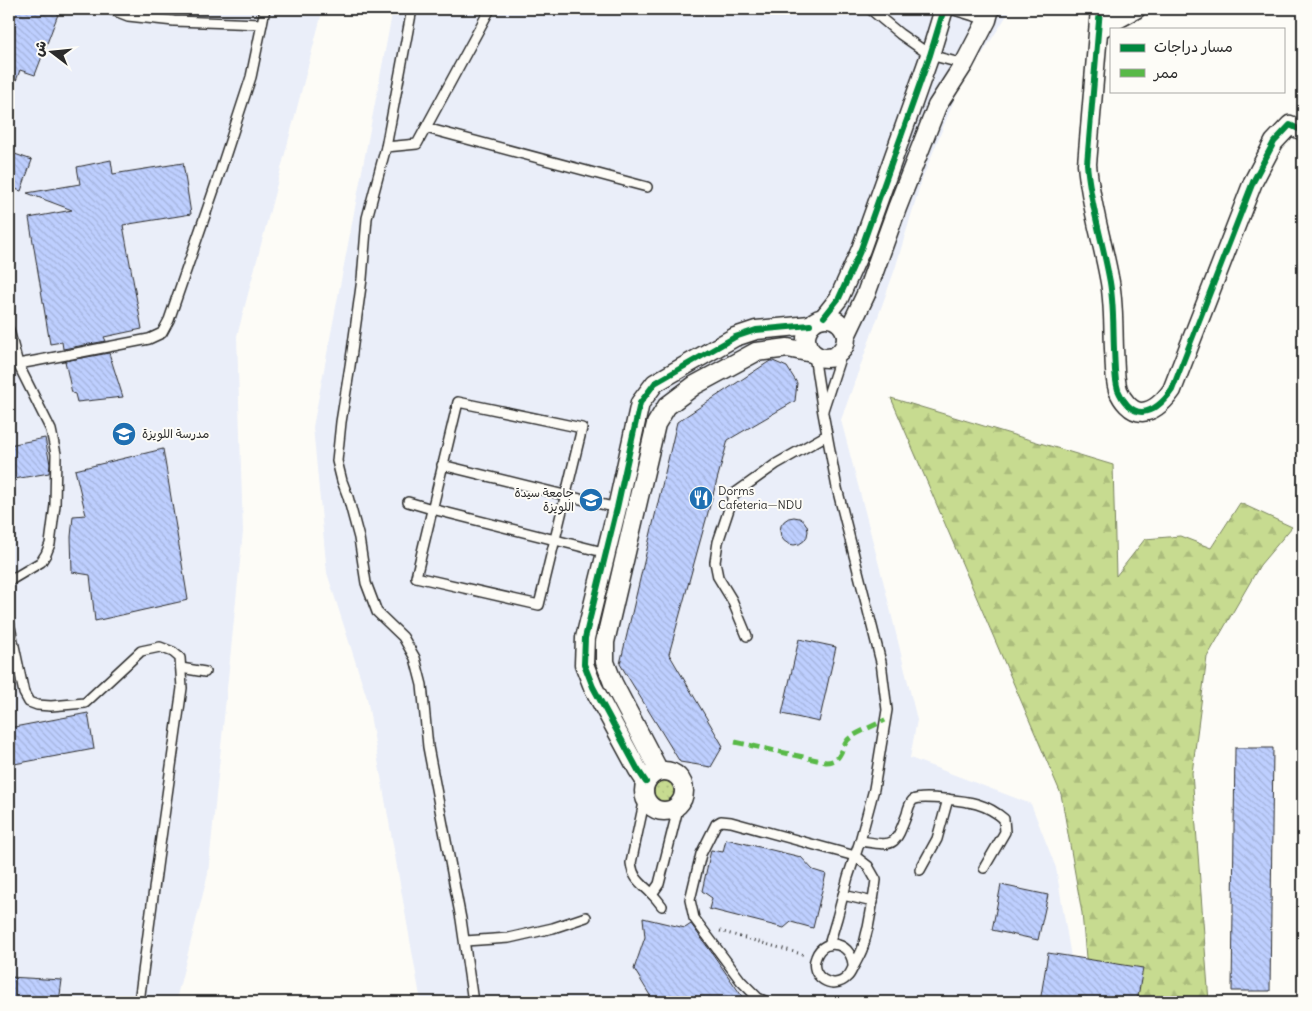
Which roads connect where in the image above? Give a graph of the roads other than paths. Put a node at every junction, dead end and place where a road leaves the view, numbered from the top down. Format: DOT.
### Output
graph roads {
  1 [pos="110,9"];
  2 [pos="265,9"];
  3 [pos="412,9"];
  4 [pos="490,9"];
  5 [pos="870,9"];
  6 [pos="944,9"];
  7 [pos="951,9"];
  8 [pos="1100,9"];
  9 [pos="1136,9"];
  10 [pos="988,14"];
  11 [pos="262,24"];
  12 [pos="1100,29"];
  13 [pos="930,54"];
  14 [pos="964,64"];
  15 [pos="426,128"];
  16 [pos="1303,131"];
  17 [pos="386,147"];
  18 [pos="647,188"];
  19 [pos="817,321"];
  20 [pos="9,330"];
  21 [pos="844,342"];
  22 [pos="813,354"];
  23 [pos="18,364"];
  24 [pos="823,413"];
  25 [pos="827,435"];
  26 [pos="442,465"];
  27 [pos="565,495"];
  28 [pos="408,502"];
  29 [pos="618,508"];
  30 [pos="432,509"];
  31 [pos="555,540"];
  32 [pos="607,553"];
  33 [pos="9,581"];
  34 [pos="9,622"];
  35 [pos="747,636"];
  36 [pos="181,668"];
  37 [pos="205,672"];
  38 [pos="650,784"];
  39 [pos="948,799"];
  40 [pos="680,805"];
  41 [pos="860,841"];
  42 [pos="855,856"];
  43 [pos="984,868"];
  44 [pos="920,870"];
  45 [pos="652,894"];
  46 [pos="844,895"];
  47 [pos="873,902"];
  48 [pos="662,906"];
  49 [pos="586,917"];
  50 [pos="465,942"];
  51 [pos="829,945"];
  52 [pos="853,968"];
  53 [pos="140,1002"];
  54 [pos="473,1002"];
  55 [pos="767,1002"];
  1 -- 11 [label="lane"];
  2 -- 11 [label="lane"];
  3 -- 17 [label="lane"];
  4 -- 15 [label="lane"];
  5 -- 13 [label="lane"];
  6 -- 13 [label="street"];
  7 -- 10 [label="lane"];
  8 -- 12 [label="street"];
  9 -- 12 [label="street"];
  10 -- 14 [label="street"];
  11 -- 23 [label="lane"];
  12 -- 16 [label="street"];
  13 -- 14 [label="lane"];
  13 -- 19 [label="street"];
  14 -- 21 [label="street"];
  15 -- 17 [label="lane"];
  15 -- 18 [label="lane"];
  17 -- 50 [label="lane"];
  19 -- 21 [label="street"];
  19 -- 22 [label="street"];
  19 -- 29 [label="street"];
  20 -- 23 [label="lane"];
  21 -- 22 [label="street"];
  21 -- 24 [label="lane"];
  22 -- 24 [label="lane"];
  22 -- 38 [label="street"];
  23 -- 33 [label="lane"];
  24 -- 25 [label="lane"];
  25 -- 35 [label="lane"];
  25 -- 41 [label="lane"];
  26 -- 27 [label="lane"];
  26 -- 27 [label="lane"];
  26 -- 30 [label="lane"];
  27 -- 29 [label="lane"];
  27 -- 31 [label="lane"];
  28 -- 30 [label="lane"];
  29 -- 32 [label="street"];
  30 -- 31 [label="lane"];
  30 -- 31 [label="lane"];
  31 -- 32 [label="lane"];
  32 -- 38 [label="street"];
  34 -- 36 [label="lane"];
  36 -- 37 [label="lane"];
  36 -- 53 [label="lane"];
  38 -- 40 [label="street"];
  38 -- 40 [label="street"];
  38 -- 45 [label="lane"];
  39 -- 41 [label="lane"];
  39 -- 43 [label="lane"];
  39 -- 44 [label="lane"];
  40 -- 45 [label="lane"];
  41 -- 42 [label="lane"];
  42 -- 46 [label="lane"];
  42 -- 47 [label="lane"];
  42 -- 55 [label="lane"];
  45 -- 48 [label="lane"];
  46 -- 47 [label="lane"];
  46 -- 51 [label="lane"];
  47 -- 52 [label="lane"];
  49 -- 50 [label="lane"];
  50 -- 54 [label="lane"];
  51 -- 52 [label="lane"];
  51 -- 52 [label="lane"];
}
